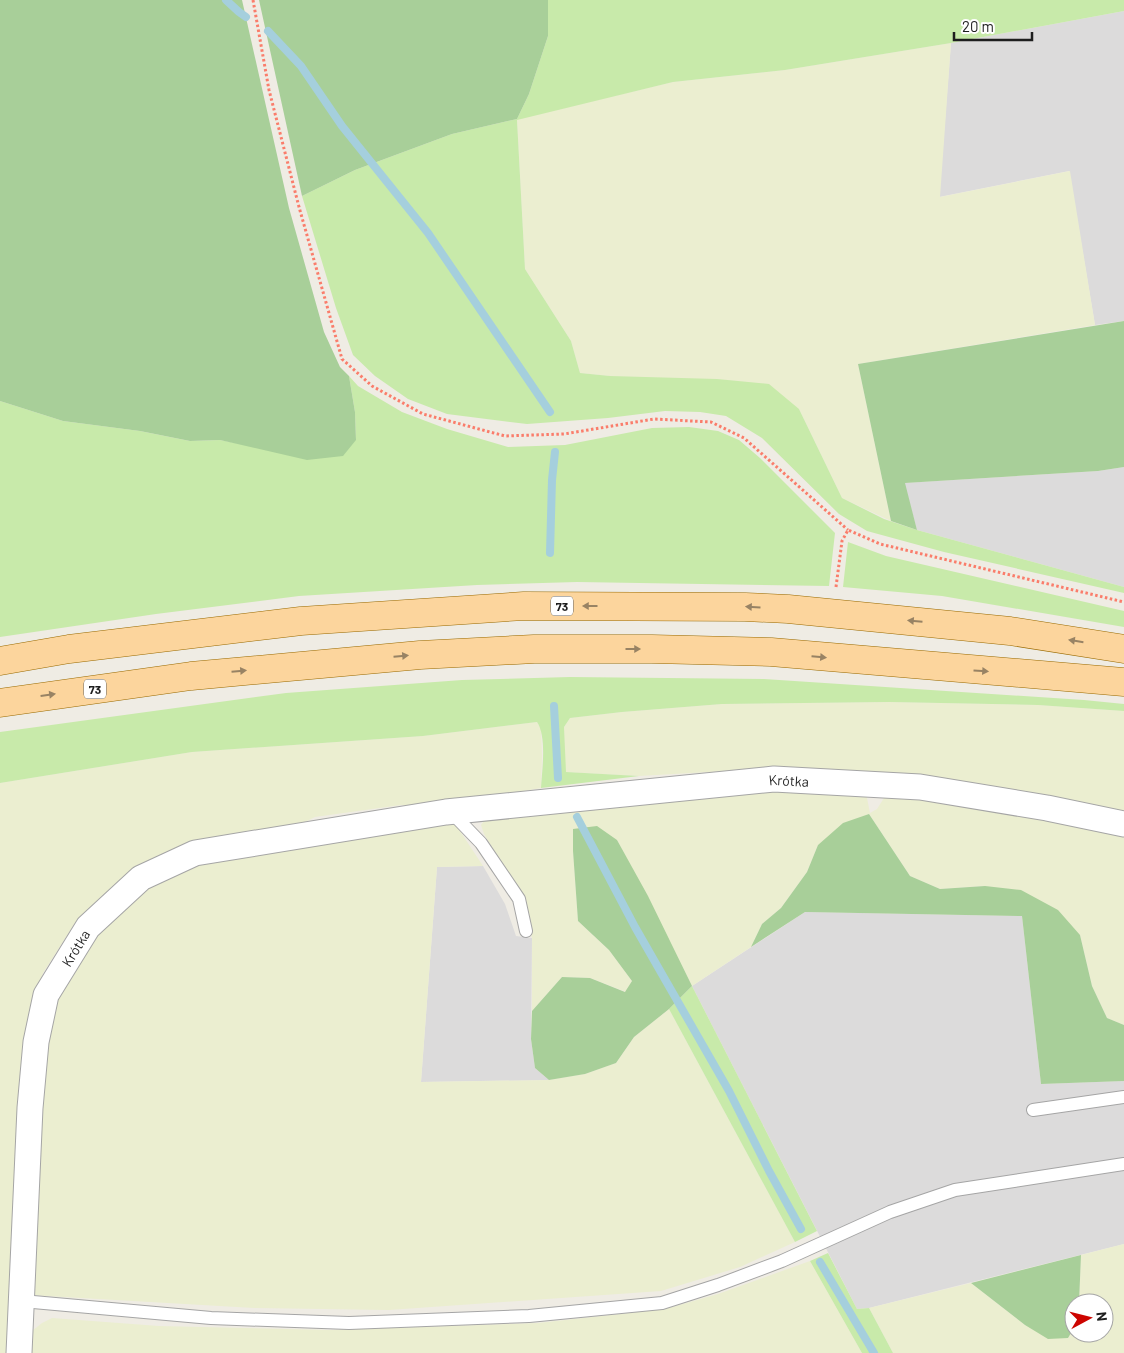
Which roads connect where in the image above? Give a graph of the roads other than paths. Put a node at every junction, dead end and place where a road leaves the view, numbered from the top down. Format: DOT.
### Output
graph roads {
  1 [pos="1124,649"];
  2 [pos="0,661"];
  3 [pos="1124,682"];
  4 [pos="0,702"];
  5 [pos="451,812"];
  6 [pos="1124,824"];
  7 [pos="526,931"];
  8 [pos="1124,1097"];
  9 [pos="1033,1110"];
  10 [pos="1124,1164"];
  11 [pos="22,1302"];
  12 [pos="19,1353"];
  1 -- 2 [label="main road, 73, one-way"];
  4 -- 3 [label="main road, 73, one-way"];
  5 -- 6 [label="street, Krótka"];
  5 -- 7 [label="lane"];
  5 -- 11 [label="street, Krótka"];
  8 -- 9 [label="lane"];
  10 -- 11 [label="lane"];
  11 -- 12 [label="street, Krótka"];
}
